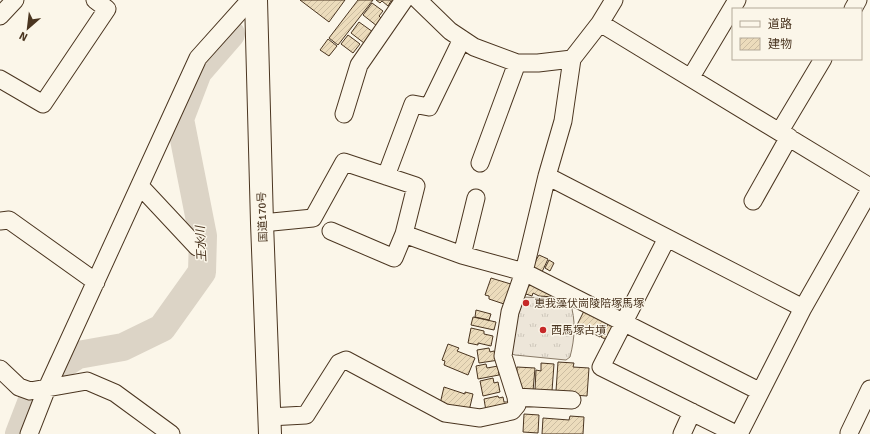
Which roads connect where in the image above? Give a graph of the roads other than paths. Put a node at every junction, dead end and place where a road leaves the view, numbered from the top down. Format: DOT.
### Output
graph roads {
  1 [pos="15,0"];
  2 [pos="95,0"];
  3 [pos="250,0"];
  4 [pos="256,0"];
  5 [pos="404,0"];
  6 [pos="418,0"];
  7 [pos="614,0"];
  8 [pos="736,0"];
  9 [pos="0,16"];
  10 [pos="600,23"];
  11 [pos="462,39"];
  12 [pos="572,59"];
  13 [pos="822,60"];
  14 [pos="517,62"];
  15 [pos="691,77"];
  16 [pos="0,79"];
  17 [pos="344,114"];
  18 [pos="785,134"];
  19 [pos="480,163"];
  20 [pos="386,176"];
  21 [pos="547,176"];
  22 [pos="140,186"];
  23 [pos="870,188"];
  24 [pos="476,198"];
  25 [pos="753,201"];
  26 [pos="0,221"];
  27 [pos="262,223"];
  28 [pos="331,231"];
  29 [pos="404,234"];
  30 [pos="667,238"];
  31 [pos="197,247"];
  32 [pos="462,254"];
  33 [pos="524,272"];
  34 [pos="96,282"];
  35 [pos="803,308"];
  36 [pos="625,322"];
  37 [pos="0,369"];
  38 [pos="47,388"];
  39 [pos="870,389"];
  40 [pos="759,391"];
  41 [pos="516,397"];
  42 [pos="572,400"];
  43 [pos="692,412"];
  44 [pos="270,426"];
  45 [pos="29,434"];
  46 [pos="171,434"];
  47 [pos="682,434"];
  48 [pos="737,434"];
  49 [pos="849,434"];
  1 -- 9 [label="street"];
  2 -- 16 [label="street"];
  3 -- 22 [label="street"];
  4 -- 27 [label="highway, 国道170号"];
  5 -- 17 [label="street"];
  6 -- 11 [label="street"];
  7 -- 10 [label="street"];
  8 -- 15 [label="street"];
  10 -- 12 [label="street"];
  10 -- 15 [label="street"];
  11 -- 14 [label="street"];
  11 -- 20 [label="street"];
  12 -- 14 [label="street"];
  12 -- 21 [label="street"];
  13 -- 18 [label="street"];
  14 -- 19 [label="street"];
  15 -- 18 [label="street"];
  18 -- 23 [label="street"];
  18 -- 25 [label="street"];
  20 -- 27 [label="street"];
  20 -- 29 [label="street"];
  21 -- 30 [label="street"];
  21 -- 33 [label="street"];
  22 -- 31 [label="street"];
  22 -- 34 [label="street"];
  23 -- 35 [label="street"];
  24 -- 32 [label="street"];
  26 -- 34 [label="street"];
  27 -- 44 [label="highway, 国道170号"];
  28 -- 29 [label="street"];
  29 -- 32 [label="street"];
  30 -- 35 [label="street"];
  30 -- 36 [label="street"];
  32 -- 33 [label="street"];
  33 -- 36 [label="street"];
  33 -- 41 [label="street"];
  34 -- 38 [label="street"];
  35 -- 40 [label="street"];
  36 -- 40 [label="street"];
  36 -- 43 [label="street"];
  37 -- 38 [label="street"];
  38 -- 45 [label="street"];
  38 -- 46 [label="street"];
  39 -- 49 [label="street"];
  40 -- 48 [label="street"];
  41 -- 42 [label="street"];
  41 -- 44 [label="street"];
  43 -- 47 [label="street"];
  43 -- 48 [label="street"];
}
